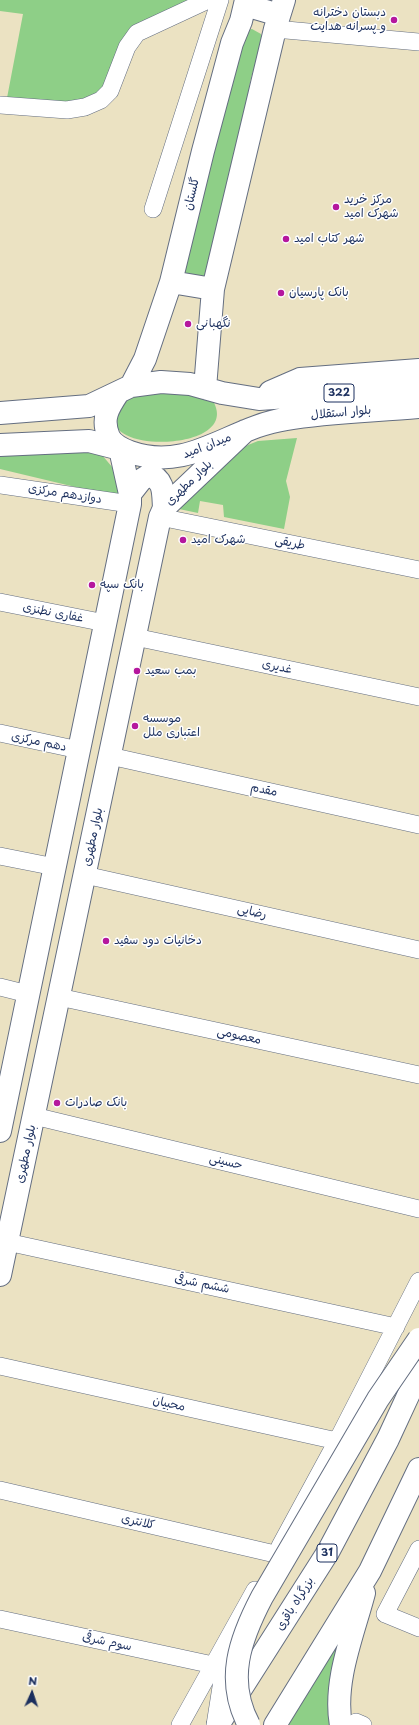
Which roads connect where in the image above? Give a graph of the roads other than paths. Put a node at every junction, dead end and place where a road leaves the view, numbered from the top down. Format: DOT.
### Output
graph roads {
  1 [pos="208,0"];
  2 [pos="220,0"];
  3 [pos="244,9"];
  4 [pos="279,15"];
  5 [pos="419,42"];
  6 [pos="0,105"];
  7 [pos="153,209"];
  8 [pos="171,282"];
  9 [pos="213,290"];
  10 [pos="419,370"];
  11 [pos="206,388"];
  12 [pos="419,388"];
  13 [pos="125,389"];
  14 [pos="259,399"];
  15 [pos="419,407"];
  16 [pos="32,410"];
  17 [pos="0,413"];
  18 [pos="419,420"];
  19 [pos="254,428"];
  20 [pos="10,445"];
  21 [pos="120,449"];
  22 [pos="0,484"];
  23 [pos="130,499"];
  24 [pos="162,512"];
  25 [pos="419,570"];
  26 [pos="0,602"];
  27 [pos="105,623"];
  28 [pos="135,637"];
  29 [pos="419,697"];
  30 [pos="0,733"];
  31 [pos="79,750"];
  32 [pos="110,756"];
  33 [pos="419,825"];
  34 [pos="0,856"];
  35 [pos="55,867"];
  36 [pos="85,875"];
  37 [pos="419,950"];
  38 [pos="0,987"];
  39 [pos="28,994"];
  40 [pos="59,998"];
  41 [pos="419,1075"];
  42 [pos="34,1116"];
  43 [pos="1,1120"];
  44 [pos="419,1209"];
  45 [pos="7,1242"];
  46 [pos="0,1275"];
  47 [pos="419,1281"];
  48 [pos="396,1327"];
  49 [pos="419,1339"];
  50 [pos="0,1366"];
  51 [pos="419,1372"];
  52 [pos="337,1441"];
  53 [pos="419,1469"];
  54 [pos="0,1490"];
  55 [pos="419,1549"];
  56 [pos="275,1554"];
  57 [pos="370,1571"];
  58 [pos="0,1619"];
  59 [pos="419,1628"];
  60 [pos="229,1634"];
  61 [pos="213,1665"];
  62 [pos="353,1724"];
  63 [pos="180,1725"];
  64 [pos="215,1725"];
  65 [pos="218,1725"];
  66 [pos="249,1725"];
  67 [pos="275,1725"];
  1 -- 6 [label="street"];
  2 -- 3 [label="street"];
  2 -- 7 [label="street"];
  3 -- 4 [label="main road"];
  3 -- 8 [label="main road, گلستان"];
  4 -- 5 [label="street"];
  4 -- 9 [label="main road"];
  8 -- 9 [label="main road"];
  8 -- 13 [label="main road, گلستان"];
  9 -- 11 [label="main road"];
  10 -- 14 [label="main road"];
  11 -- 13 [label="main road"];
  11 -- 14 [label="main road"];
  12 -- 14 [label="main road, بلوار استقلال / 322"];
  13 -- 16 [label="main road"];
  13 -- 21 [label="main road"];
  15 -- 19 [label="main road, بلوار استقلال / 322"];
  16 -- 17 [label="main road"];
  16 -- 20 [label="main road"];
  18 -- 19 [label="main road"];
  19 -- 21 [label="main road, میدان امید"];
  19 -- 24 [label="main road, بلوار مطهری"];
  20 -- 21 [label="main road"];
  21 -- 23 [label="main road"];
  22 -- 23 [label="street, دوازدهم مرکزی"];
  23 -- 24 [label="main road"];
  23 -- 27 [label="main road"];
  24 -- 25 [label="street, طریقی"];
  24 -- 28 [label="main road, بلوار مطهری"];
  26 -- 27 [label="street, غفاری نطنزی"];
  27 -- 31 [label="main road"];
  28 -- 29 [label="street, غدیری"];
  28 -- 32 [label="main road, بلوار مطهری"];
  30 -- 31 [label="street, دهم مرکزی"];
  31 -- 35 [label="main road"];
  32 -- 33 [label="street, مقدم"];
  32 -- 36 [label="main road, بلوار مطهری"];
  34 -- 35 [label="street"];
  35 -- 39 [label="main road"];
  36 -- 37 [label="street, رضایی"];
  36 -- 40 [label="main road, بلوار مطهری"];
  38 -- 39 [label="street"];
  39 -- 43 [label="main road"];
  40 -- 41 [label="street, معصومی"];
  40 -- 42 [label="main road, بلوار مطهری"];
  42 -- 44 [label="street, حسینی"];
  42 -- 45 [label="main road, بلوار مطهری"];
  45 -- 46 [label="main road, بلوار مطهری"];
  45 -- 48 [label="street, ششم شرقی"];
  47 -- 48 [label="street"];
  48 -- 52 [label="street"];
  49 -- 66 [label="main road, bridge"];
  50 -- 52 [label="street, محبیان"];
  51 -- 65 [label="main road, بزرگراه باقری / 31"];
  52 -- 56 [label="street"];
  53 -- 57 [label="main road"];
  54 -- 56 [label="street, کلانتری"];
  55 -- 59 [label="street"];
  56 -- 60 [label="street"];
  57 -- 62 [label="main road"];
  57 -- 67 [label="main road"];
  58 -- 61 [label="street, سوم شرقی"];
  60 -- 61 [label="street"];
  60 -- 64 [label="street"];
  61 -- 63 [label="street"];
}
